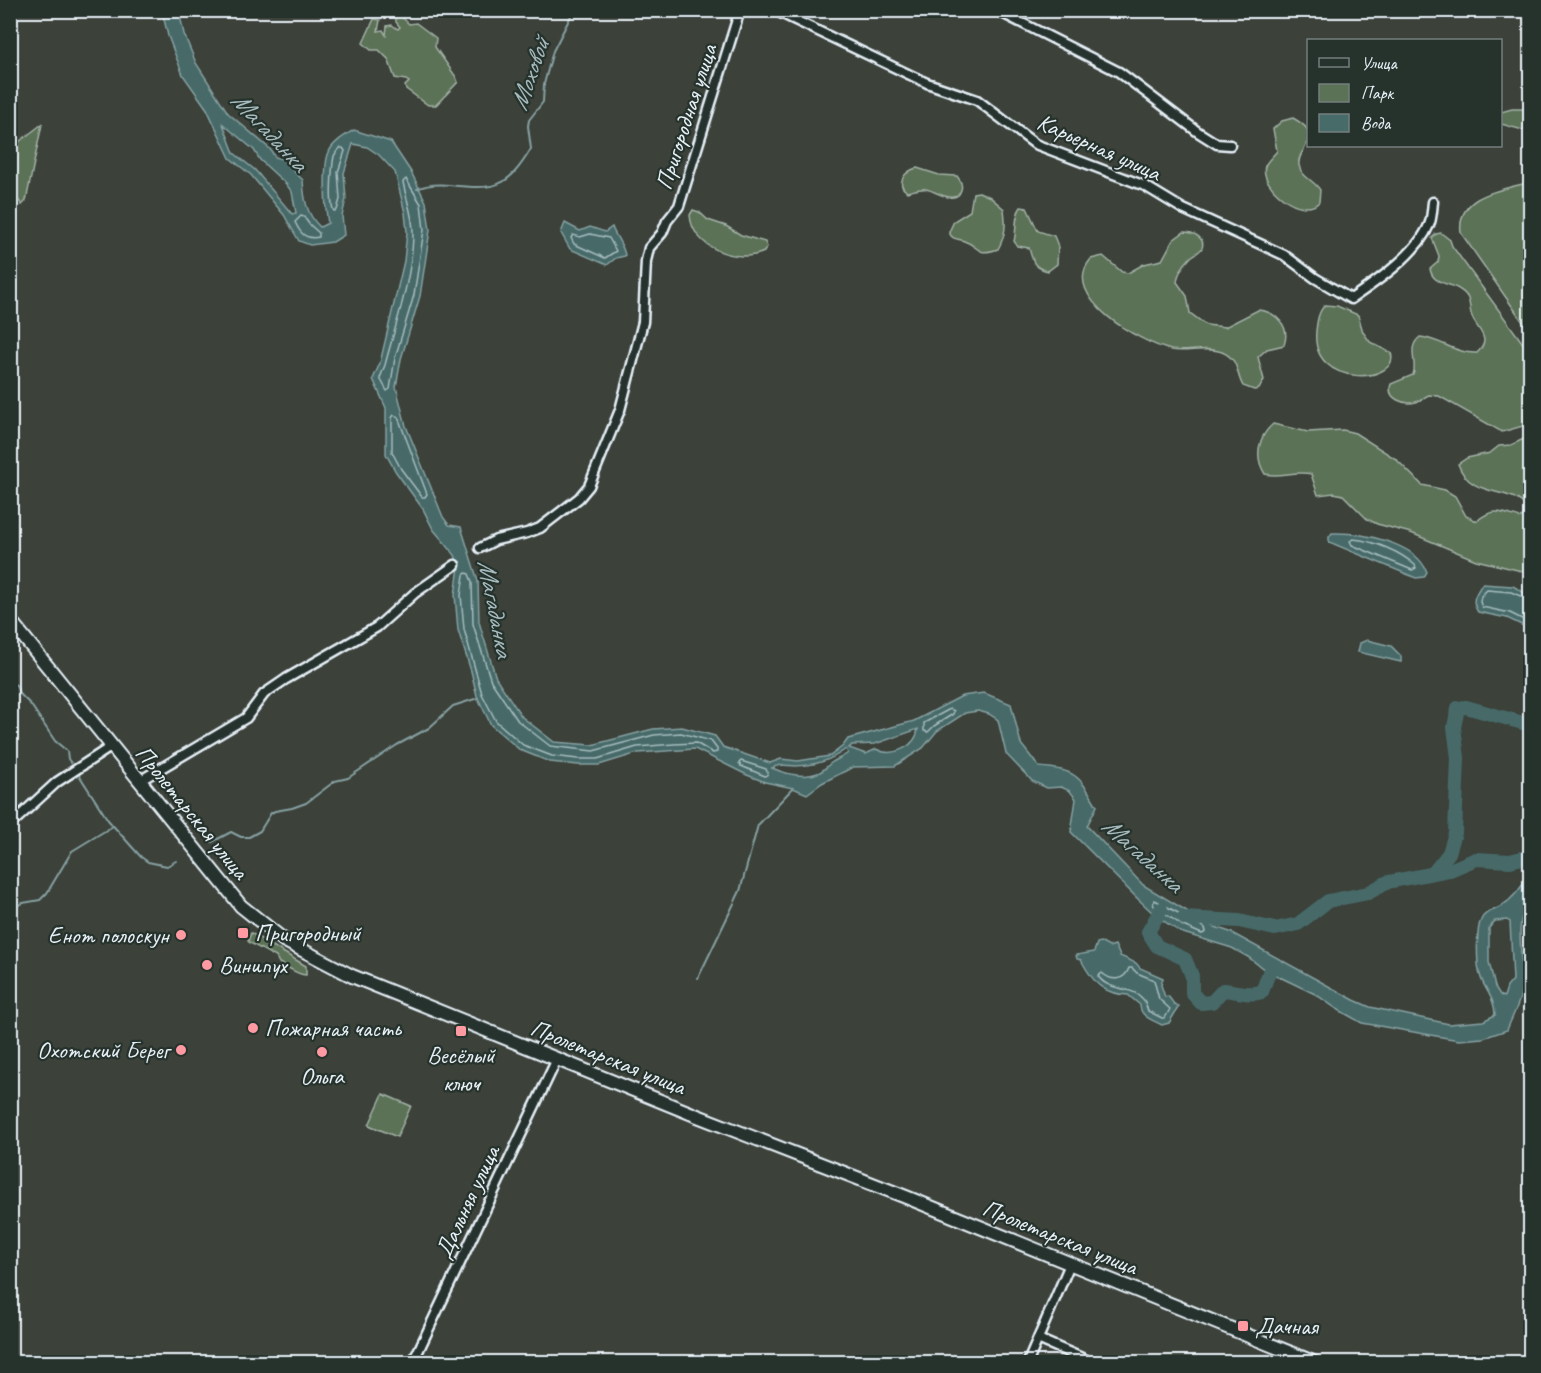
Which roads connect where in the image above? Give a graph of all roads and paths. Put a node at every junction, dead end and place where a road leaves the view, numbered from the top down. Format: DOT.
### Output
graph roads {
  1 [pos="740,10"];
  2 [pos="774,10"];
  3 [pos="996,10"];
  4 [pos="1230,145"];
  5 [pos="1433,202"];
  6 [pos="480,548"];
  7 [pos="455,565"];
  8 [pos="10,620"];
  9 [pos="112,746"];
  10 [pos="141,780"];
  11 [pos="10,825"];
  12 [pos="557,1059"];
  13 [pos="1070,1264"];
  14 [pos="1038,1339"];
  15 [pos="413,1362"];
  16 [pos="1028,1362"];
  17 [pos="1092,1362"];
  18 [pos="1313,1362"];
  1 -- 6 [label="street, Пригородная улица"];
  2 -- 5 [label="street, Карьерная улица"];
  3 -- 4 [label="street"];
  7 -- 10 [label="street"];
  8 -- 9 [label="main road, Пролетарская улица"];
  9 -- 10 [label="main road, Пролетарская улица"];
  9 -- 11 [label="street"];
  10 -- 12 [label="main road, Пролетарская улица"];
  12 -- 13 [label="main road, Пролетарская улица"];
  12 -- 15 [label="street, Дальняя улица"];
  13 -- 14 [label="street"];
  13 -- 18 [label="main road, Пролетарская улица"];
  14 -- 16 [label="street"];
  14 -- 17 [label="street"];
}
